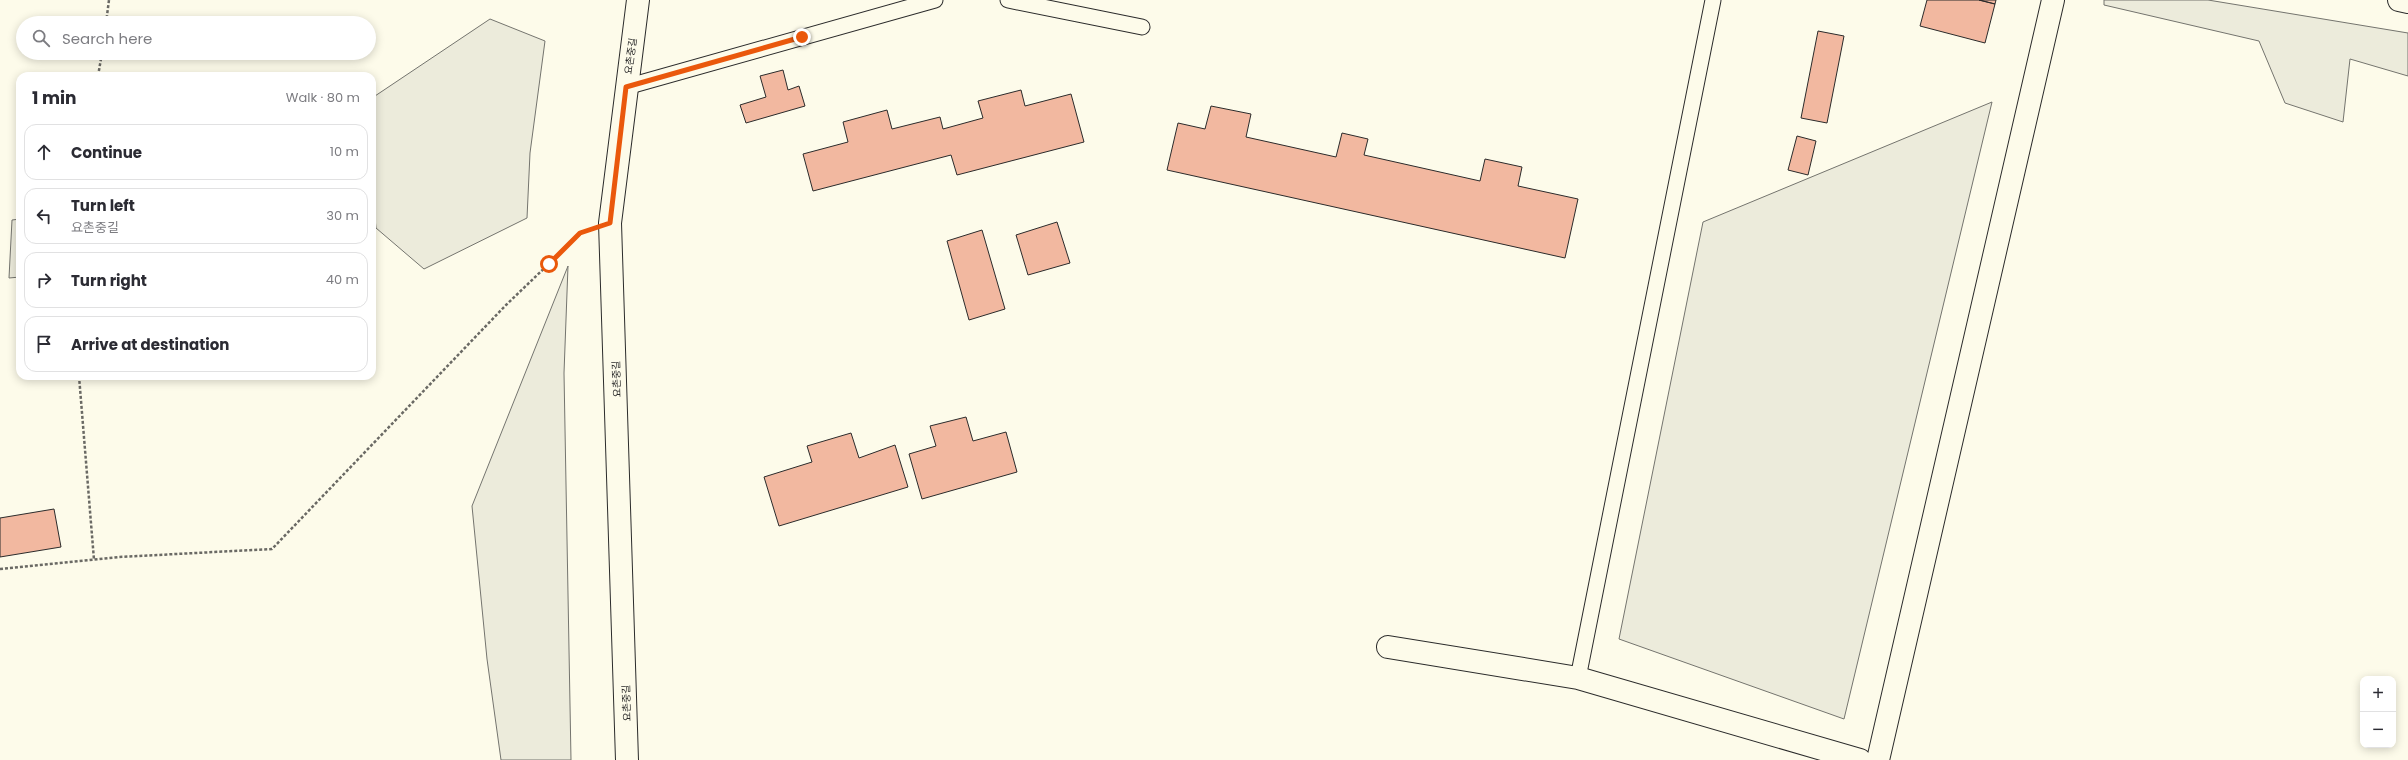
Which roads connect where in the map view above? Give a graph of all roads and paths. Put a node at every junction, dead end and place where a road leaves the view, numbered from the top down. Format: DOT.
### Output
graph roads {
  1 [pos="109,0"];
  2 [pos="638,0"];
  3 [pos="935,0"];
  4 [pos="1008,0"];
  5 [pos="1713,0"];
  6 [pos="2053,0"];
  7 [pos="2399,0"];
  8 [pos="2408,2"];
  9 [pos="107,16"];
  10 [pos="1142,27"];
  11 [pos="101,60"];
  12 [pos="99,72"];
  13 [pos="626,87"];
  14 [pos="610,223"];
  15 [pos="79,380"];
  16 [pos="94,560"];
  17 [pos="0,569"];
  18 [pos="1388,647"];
  19 [pos="1578,678"];
  20 [pos="628,760"];
  21 [pos="1860,760"];
  22 [pos="1878,760"];
  1 -- 9 [label="path"];
  2 -- 13 [label="street, 요촌중길"];
  3 -- 13 [label="lane"];
  4 -- 10 [label="lane"];
  5 -- 19 [label="lane"];
  6 -- 22 [label="street"];
  7 -- 8 [label="street"];
  11 -- 12 [label="path"];
  13 -- 14 [label="street, 요촌중길"];
  14 -- 16 [label="path"];
  14 -- 20 [label="street, 요촌중길"];
  15 -- 16 [label="path"];
  16 -- 17 [label="path"];
  18 -- 19 [label="street"];
  19 -- 21 [label="street"];
}
